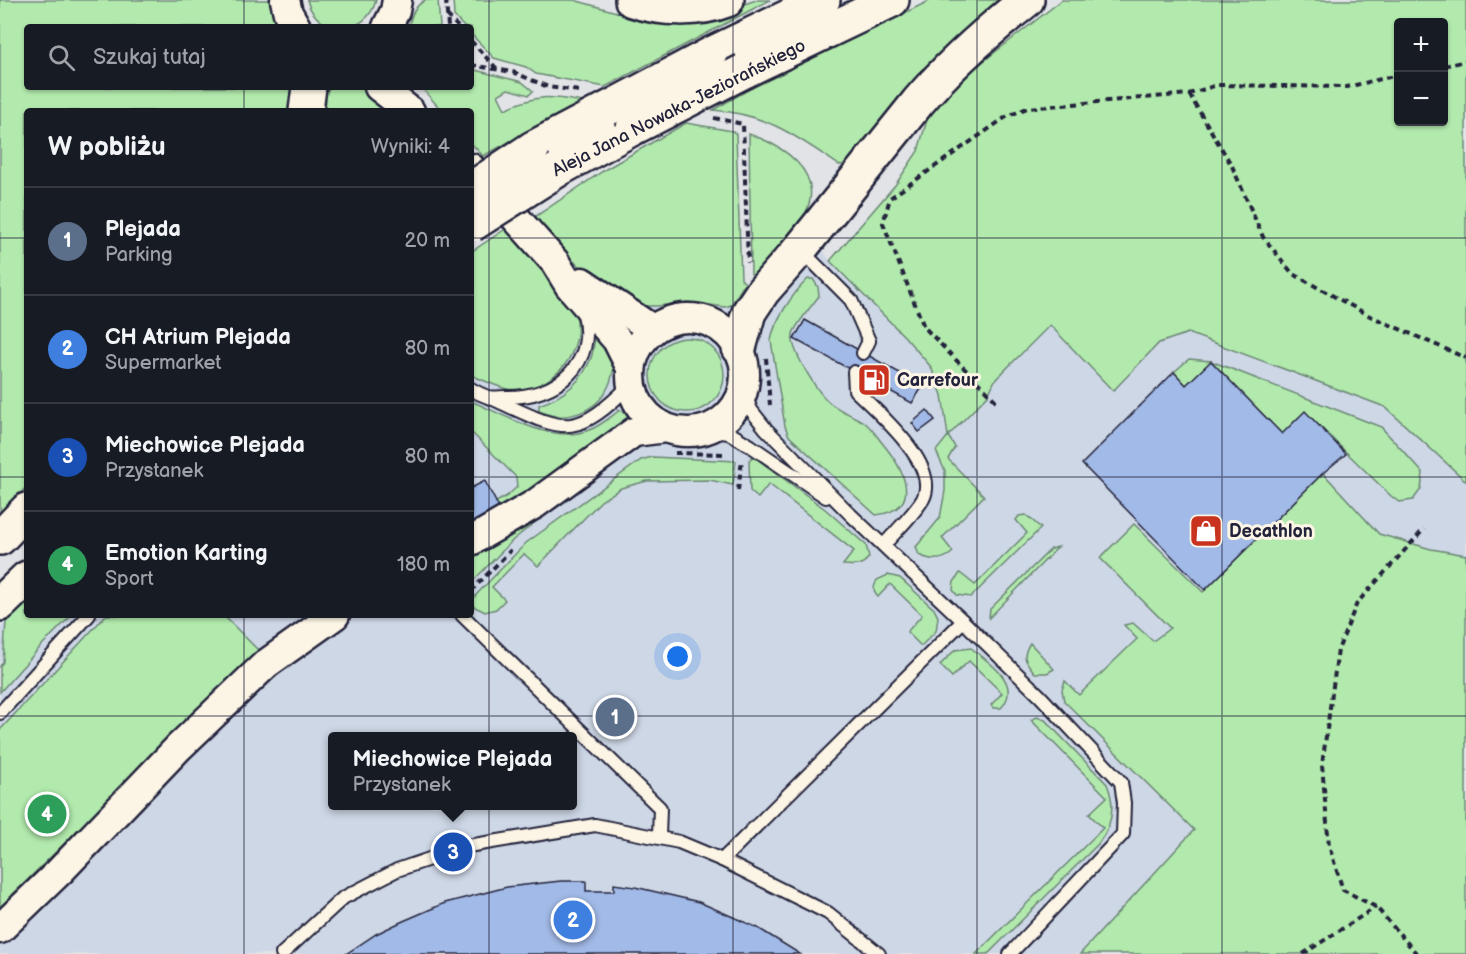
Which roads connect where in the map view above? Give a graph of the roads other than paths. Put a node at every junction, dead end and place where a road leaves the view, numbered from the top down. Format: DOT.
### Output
graph roads {
  1 [pos="397,0"];
  2 [pos="633,0"];
  3 [pos="727,0"];
  4 [pos="823,0"];
  5 [pos="892,0"];
  6 [pos="1027,0"];
  7 [pos="388,24"];
  8 [pos="309,90"];
  9 [pos="383,90"];
  10 [pos="411,90"];
  11 [pos="306,108"];
  12 [pos="406,108"];
  13 [pos="423,108"];
  14 [pos="474,171"];
  15 [pos="474,187"];
  16 [pos="474,223"];
  17 [pos="800,249"];
  18 [pos="562,273"];
  19 [pos="652,330"];
  20 [pos="739,348"];
  21 [pos="863,353"];
  22 [pos="854,372"];
  23 [pos="631,376"];
  24 [pos="474,390"];
  25 [pos="744,392"];
  26 [pos="488,397"];
  27 [pos="666,428"];
  28 [pos="705,430"];
  29 [pos="24,513"];
  30 [pos="851,515"];
  31 [pos="0,538"];
  32 [pos="474,539"];
  33 [pos="24,540"];
  34 [pos="884,545"];
  35 [pos="0,562"];
  36 [pos="24,581"];
  37 [pos="0,604"];
  38 [pos="86,618"];
  39 [pos="331,618"];
  40 [pos="465,618"];
  41 [pos="963,621"];
  42 [pos="0,713"];
  43 [pos="659,836"];
  44 [pos="722,860"];
  45 [pos="0,929"];
  46 [pos="282,954"];
  47 [pos="879,954"];
  48 [pos="1010,954"];
  1 -- 7 [label="street"];
  2 -- 3 [label="main road"];
  4 -- 15 [label="main road, Aleja Jana Nowaka-Jeziorańskiego, bridge"];
  5 -- 16 [label="main road, Aleja Jana Nowaka-Jeziorańskiego, bridge"];
  6 -- 17 [label="main road"];
  8 -- 11 [label="main road"];
  9 -- 12 [label="street"];
  10 -- 13 [label="street"];
  14 -- 18 [label="street"];
  17 -- 20 [label="main road"];
  17 -- 21 [label="lane"];
  18 -- 19 [label="street"];
  18 -- 23 [label="street"];
  18 -- 26 [label="lane"];
  19 -- 20 [label="street"];
  19 -- 23 [label="street"];
  20 -- 25 [label="street"];
  22 -- 34 [label="lane"];
  23 -- 26 [label="lane"];
  23 -- 27 [label="street"];
  24 -- 26 [label="lane"];
  25 -- 28 [label="street"];
  25 -- 30 [label="lane"];
  27 -- 28 [label="street"];
  27 -- 32 [label="street"];
  28 -- 30 [label="lane"];
  29 -- 31 [label="main road"];
  30 -- 34 [label="lane"];
  33 -- 35 [label="main road"];
  34 -- 41 [label="lane"];
  36 -- 37 [label="main road"];
  38 -- 42 [label="lane"];
  39 -- 45 [label="street"];
  40 -- 43 [label="lane"];
  41 -- 44 [label="lane"];
  41 -- 48 [label="lane"];
  43 -- 44 [label="lane"];
  43 -- 46 [label="lane"];
  44 -- 47 [label="lane"];
}
